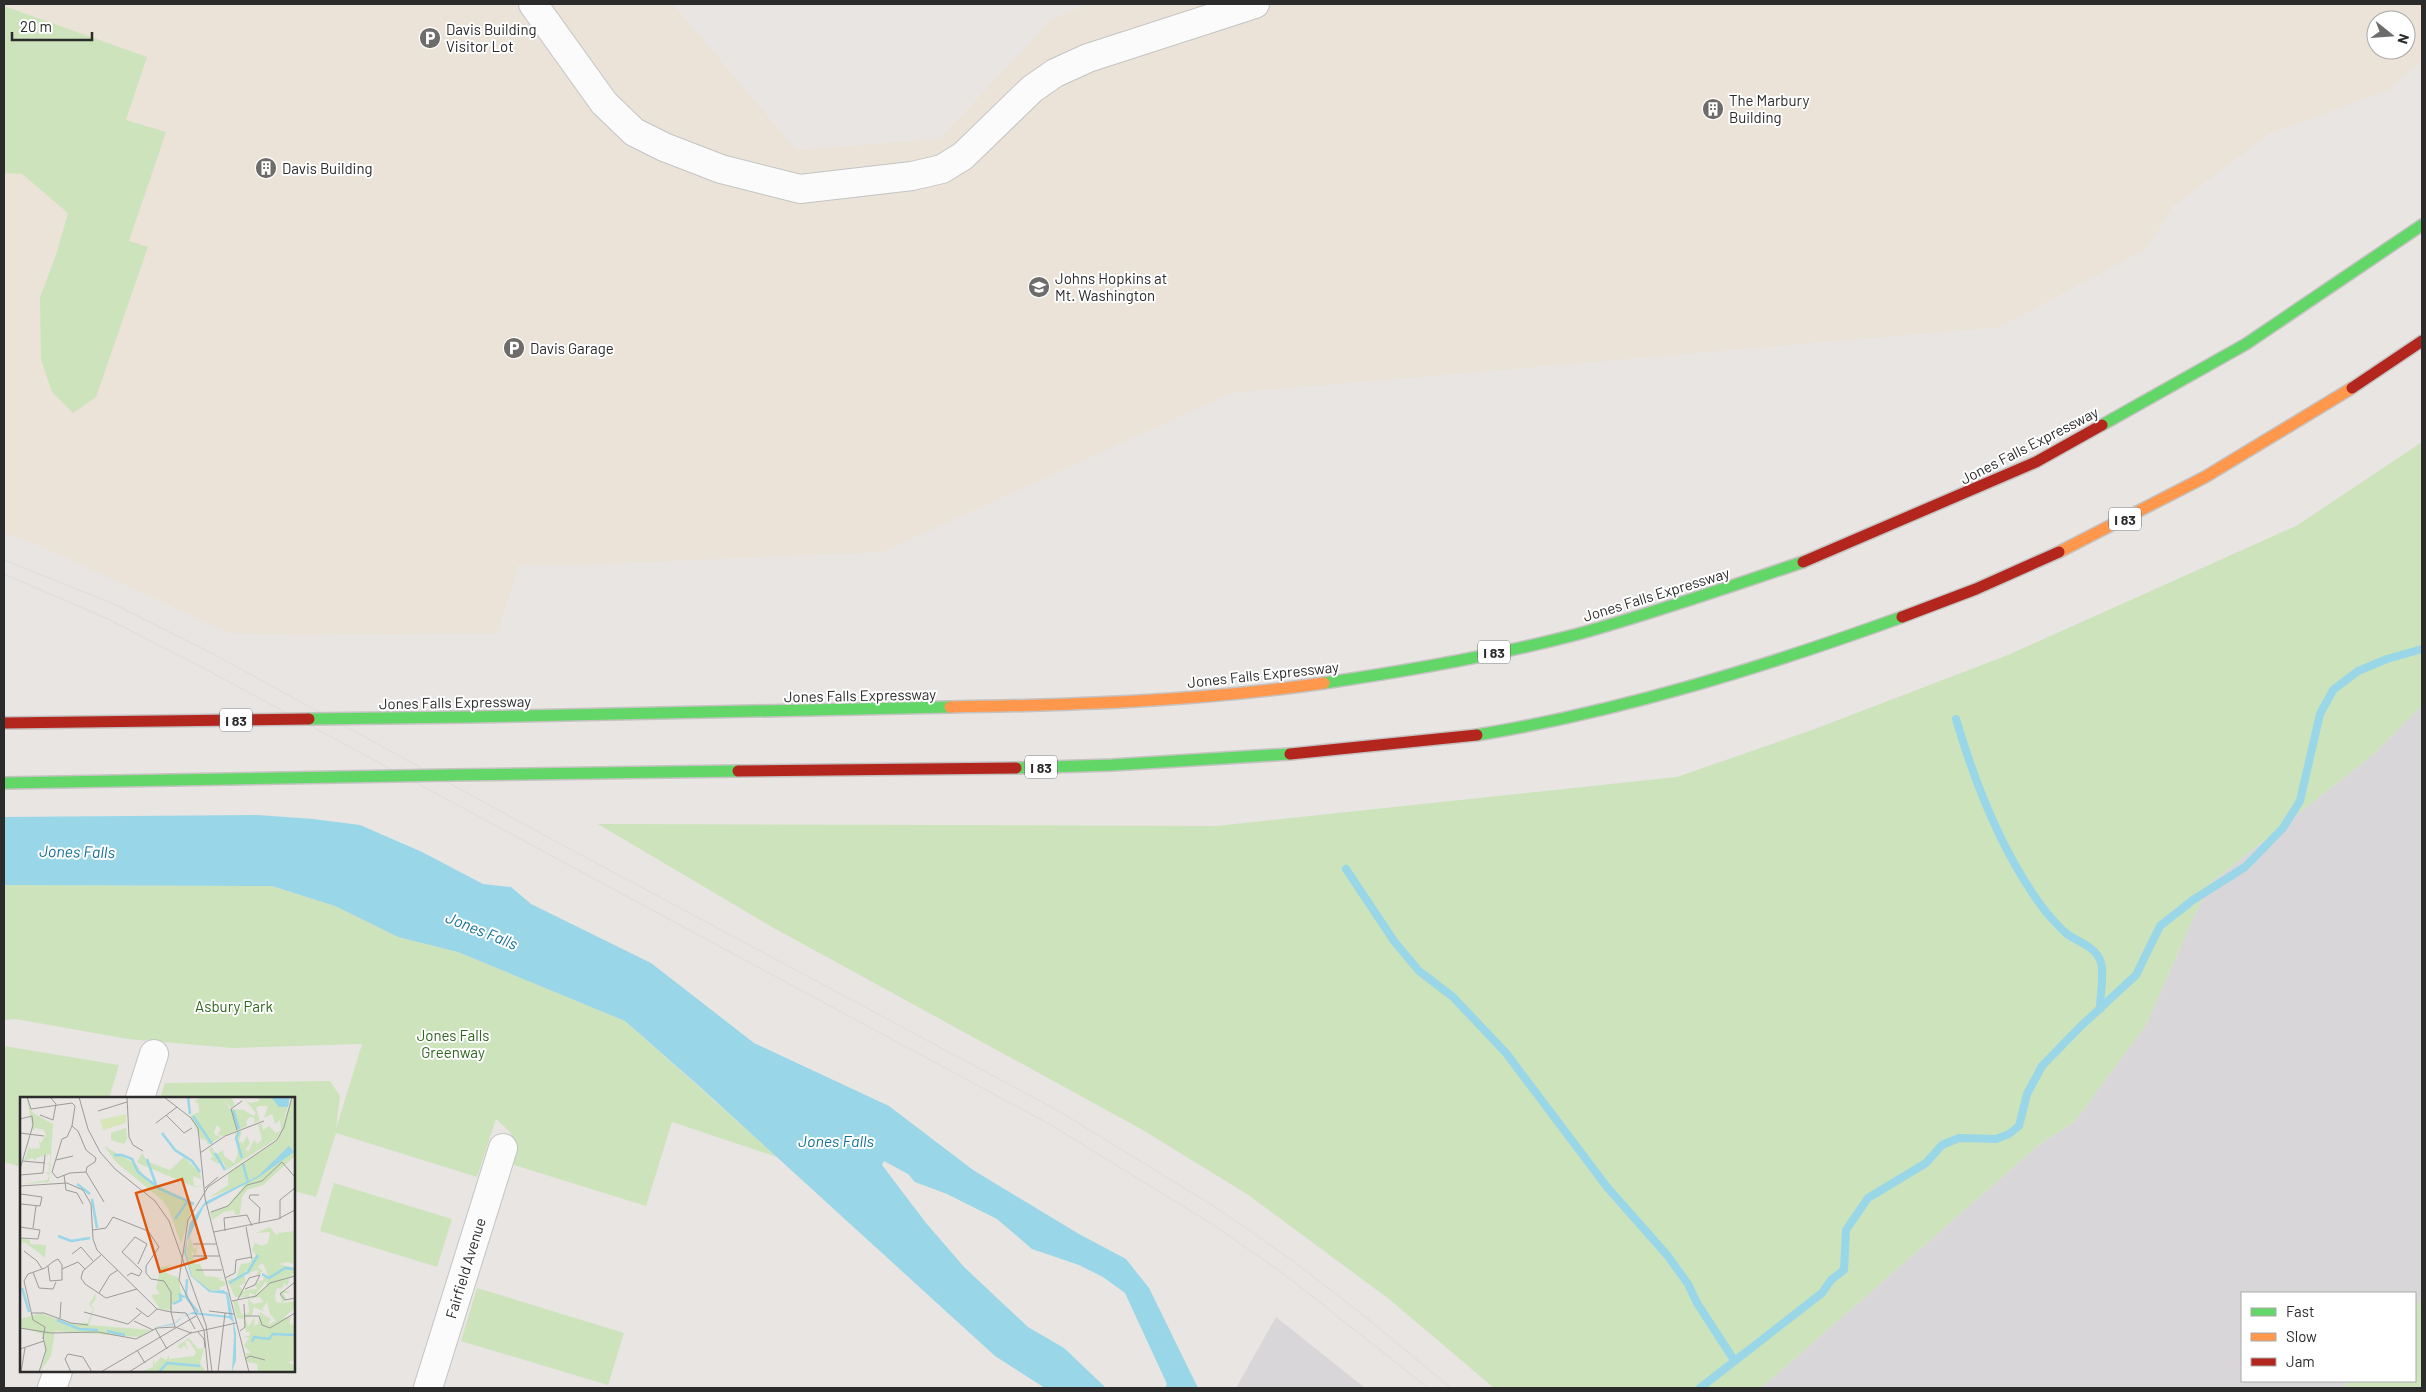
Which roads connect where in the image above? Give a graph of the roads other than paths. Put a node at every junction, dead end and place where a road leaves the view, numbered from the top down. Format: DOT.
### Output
graph roads {
  1 [pos="533,4"];
  2 [pos="1256,4"];
  3 [pos="2422,224"];
  4 [pos="2422,341"];
  5 [pos="4,723"];
  6 [pos="4,783"];
  7 [pos="154,1054"];
  8 [pos="140,1097"];
  9 [pos="503,1148"];
  10 [pos="58,1372"];
  11 [pos="52,1388"];
  12 [pos="428,1388"];
  1 -- 2 [label="street"];
  3 -- 5 [label="highway, Jones Falls Expressway / I 83, bridge"];
  4 -- 6 [label="highway, I 83, bridge"];
  7 -- 8 [label="street"];
  9 -- 12 [label="street, Fairfield Avenue"];
  10 -- 11 [label="street"];
}
